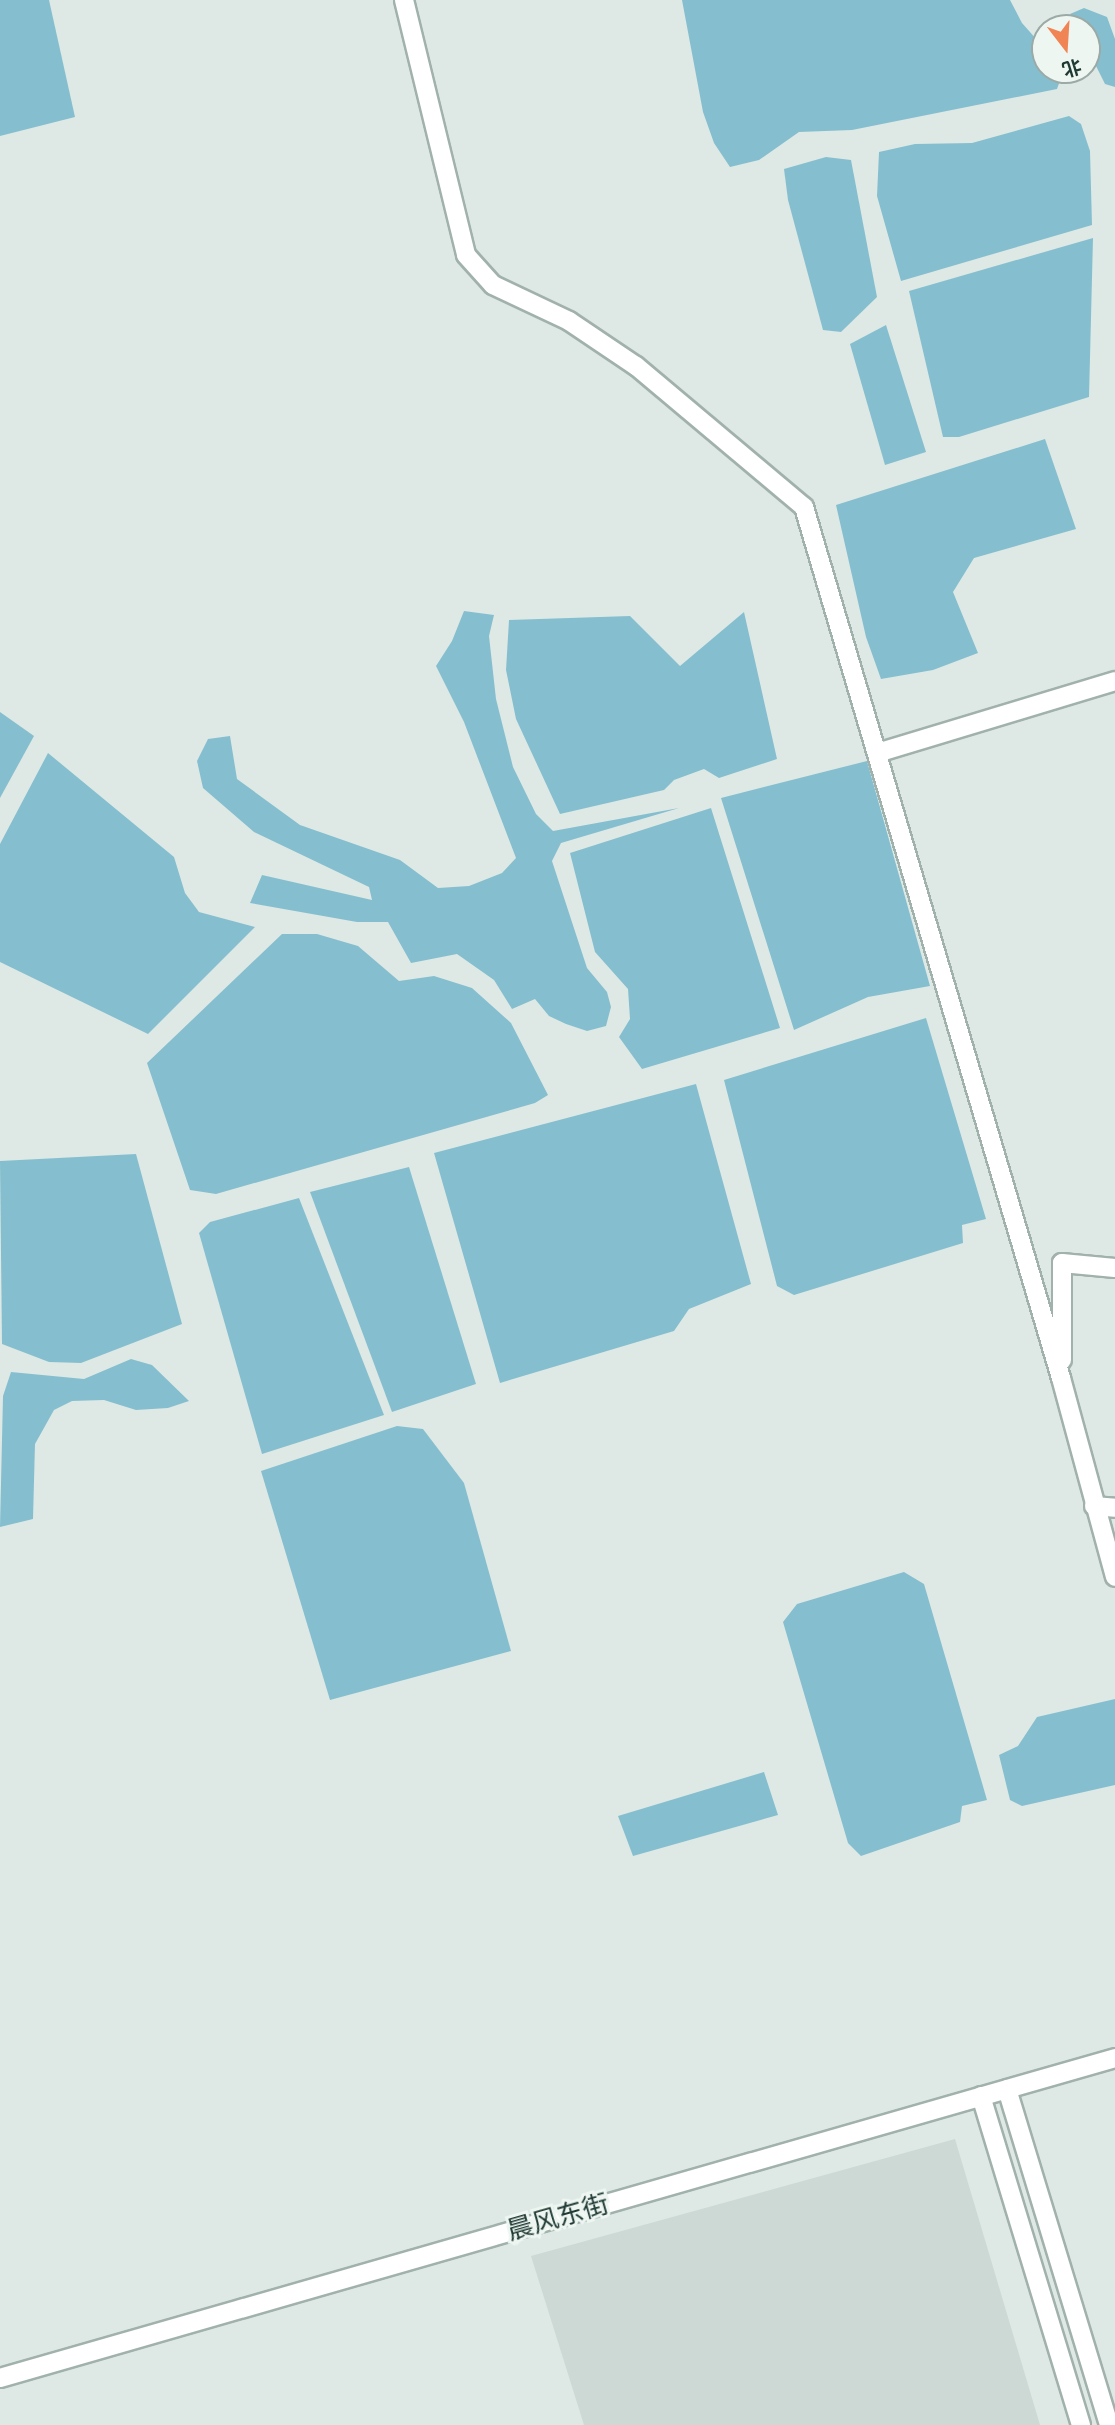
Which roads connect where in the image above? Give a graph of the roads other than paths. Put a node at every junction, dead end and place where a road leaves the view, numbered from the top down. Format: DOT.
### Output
graph roads {
  1 [pos="404,0"];
  2 [pos="1115,681"];
  3 [pos="877,753"];
  4 [pos="1115,1268"];
  5 [pos="1062,1378"];
  6 [pos="1094,1506"];
  7 [pos="1115,1508"];
  8 [pos="1115,1577"];
  9 [pos="1115,2058"];
  10 [pos="1007,2089"];
  11 [pos="981,2096"];
  12 [pos="0,2378"];
  13 [pos="1081,2425"];
  14 [pos="1109,2425"];
  1 -- 3 [label="street"];
  2 -- 3 [label="street"];
  3 -- 5 [label="street"];
  4 -- 5 [label="street"];
  5 -- 6 [label="street"];
  6 -- 7 [label="street"];
  6 -- 8 [label="street"];
  9 -- 10 [label="street, 晨风东街"];
  10 -- 11 [label="street, 晨风东街"];
  10 -- 14 [label="street"];
  11 -- 12 [label="street, 晨风东街"];
  11 -- 13 [label="street"];
}
